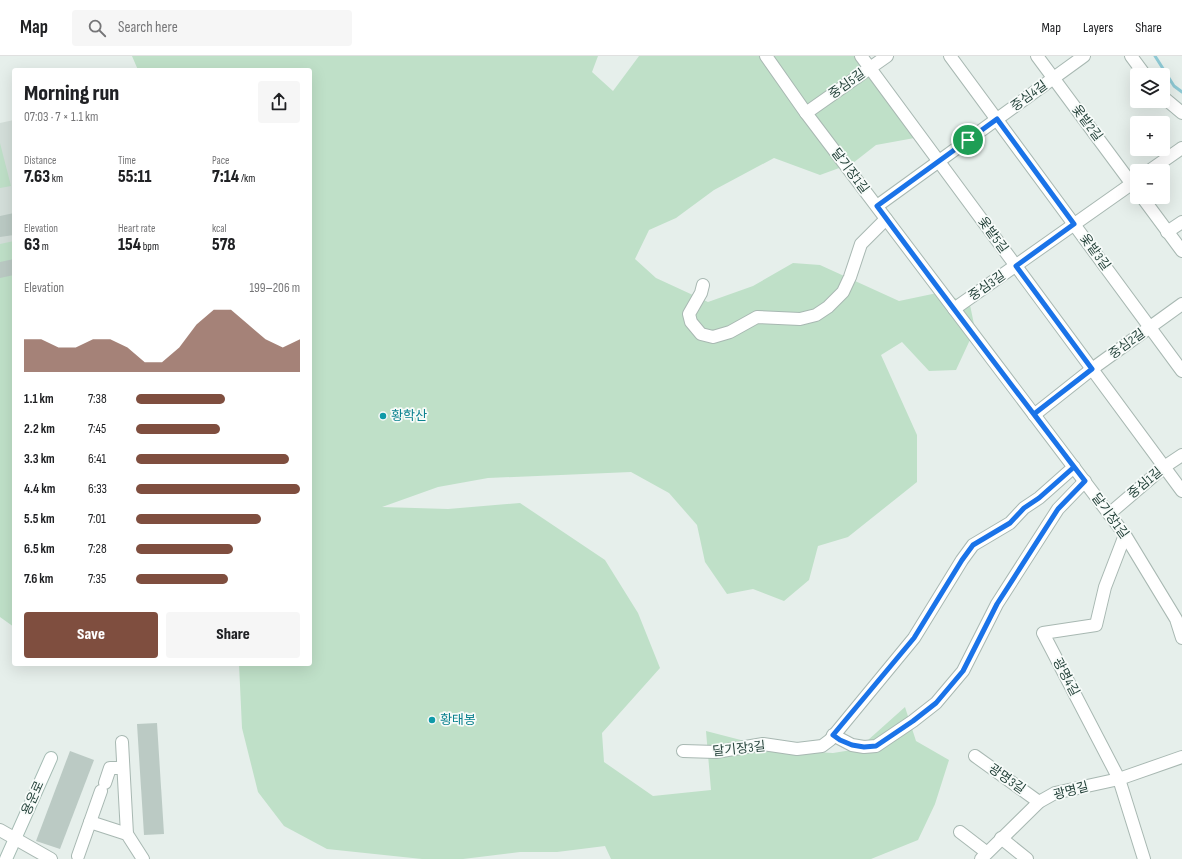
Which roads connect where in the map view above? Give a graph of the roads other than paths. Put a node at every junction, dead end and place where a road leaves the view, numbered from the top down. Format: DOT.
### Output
graph roads {
  1 [pos="766,56"];
  2 [pos="861,56"];
  3 [pos="887,56"];
  4 [pos="950,56"];
  5 [pos="1037,56"];
  6 [pos="1084,56"];
  7 [pos="1131,56"];
  8 [pos="870,68"];
  9 [pos="1140,68"];
  10 [pos="1054,78"];
  11 [pos="1170,103"];
  12 [pos="806,113"];
  13 [pos="1182,113"];
  14 [pos="997,119"];
  15 [pos="1182,148"];
  16 [pos="939,161"];
  17 [pos="1159,164"];
  18 [pos="1130,178"];
  19 [pos="1130,188"];
  20 [pos="1147,204"];
  21 [pos="877,206"];
  22 [pos="886,219"];
  23 [pos="1182,222"];
  24 [pos="1074,224"];
  25 [pos="1167,232"];
  26 [pos="1182,251"];
  27 [pos="1016,266"];
  28 [pos="703,285"];
  29 [pos="1182,304"];
  30 [pos="954,309"];
  31 [pos="1150,327"];
  32 [pos="1092,369"];
  33 [pos="1182,370"];
  34 [pos="1034,414"];
  35 [pos="1182,455"];
  36 [pos="1074,467"];
  37 [pos="1164,467"];
  38 [pos="1085,481"];
  39 [pos="1182,491"];
  40 [pos="1109,514"];
  41 [pos="1125,534"];
  42 [pos="1179,617"];
  43 [pos="1182,638"];
  44 [pos="833,735"];
  45 [pos="122,742"];
  46 [pos="683,751"];
  47 [pos="975,756"];
  48 [pos="1182,757"];
  49 [pos="51,758"];
  50 [pos="123,768"];
  51 [pos="1119,779"];
  52 [pos="1039,802"];
  53 [pos="90,822"];
  54 [pos="0,830"];
  55 [pos="960,832"];
  56 [pos="127,834"];
  57 [pos="16,838"];
  58 [pos="1001,838"];
  59 [pos="78,856"];
  60 [pos="984,856"];
  61 [pos="6,859"];
  62 [pos="50,859"];
  63 [pos="143,859"];
  64 [pos="1027,859"];
  65 [pos="1144,859"];
  1 -- 12 [label="street, 달기장1길"];
  2 -- 8 [label="street, 옻밭5길"];
  3 -- 8 [label="street, 중심5길"];
  4 -- 14 [label="street, 옻밭3길"];
  5 -- 10 [label="street, 옻밭2길"];
  6 -- 10 [label="street, 중심4길"];
  7 -- 9 [label="street"];
  8 -- 12 [label="street, 중심5길"];
  8 -- 16 [label="street, 옻밭5길"];
  10 -- 14 [label="street, 중심4길"];
  10 -- 18 [label="street, 옻밭2길"];
  11 -- 13 [label="street"];
  12 -- 21 [label="street, 달기장1길"];
  14 -- 16 [label="street, 중심4길"];
  14 -- 24 [label="street, 옻밭3길"];
  15 -- 17 [label="street"];
  16 -- 21 [label="street, 중심4길"];
  16 -- 27 [label="street, 옻밭5길"];
  19 -- 24 [label="street, 중심3길"];
  20 -- 25 [label="street"];
  21 -- 22 [label="street, 달기장1길"];
  22 -- 28 [label="street"];
  22 -- 30 [label="street, 달기장1길"];
  23 -- 25 [label="street"];
  24 -- 27 [label="street, 중심3길"];
  24 -- 31 [label="street, 옻밭3길"];
  25 -- 26 [label="street"];
  27 -- 30 [label="street, 중심3길"];
  27 -- 32 [label="street, 옻밭5길"];
  29 -- 31 [label="street, 중심2길"];
  30 -- 34 [label="street, 달기장1길"];
  31 -- 32 [label="street, 중심2길"];
  31 -- 33 [label="street, 옻밭3길"];
  32 -- 34 [label="street, 중심2길"];
  32 -- 37 [label="street, 옻밭5길"];
  34 -- 36 [label="street, 달기장1길"];
  35 -- 37 [label="street, 중심1길"];
  36 -- 38 [label="street, 달기장1길"];
  36 -- 44 [label="street, 달기장3길"];
  37 -- 39 [label="street, 옻밭5길"];
  37 -- 40 [label="street, 중심1길"];
  38 -- 40 [label="street, 달기장1길"];
  38 -- 44 [label="street"];
  40 -- 41 [label="street, 달기장1길"];
  41 -- 42 [label="street, 달기장1길"];
  41 -- 51 [label="street, 광명4길"];
  42 -- 43 [label="street, 달기장1길"];
  44 -- 46 [label="street, 달기장3길"];
  45 -- 50 [label="street"];
  47 -- 52 [label="street, 광명3길"];
  48 -- 51 [label="street, 광명길"];
  49 -- 57 [label="street, 용운로"];
  50 -- 53 [label="street"];
  50 -- 56 [label="street"];
  51 -- 52 [label="street, 광명길"];
  51 -- 65 [label="street, 광명4길"];
  52 -- 58 [label="street, 광명길"];
  53 -- 56 [label="street"];
  53 -- 59 [label="street"];
  54 -- 57 [label="street"];
  55 -- 60 [label="street"];
  56 -- 63 [label="street"];
  57 -- 61 [label="street, 용운로"];
  57 -- 62 [label="street"];
  58 -- 60 [label="street, 광명길"];
  58 -- 64 [label="street"];
}
